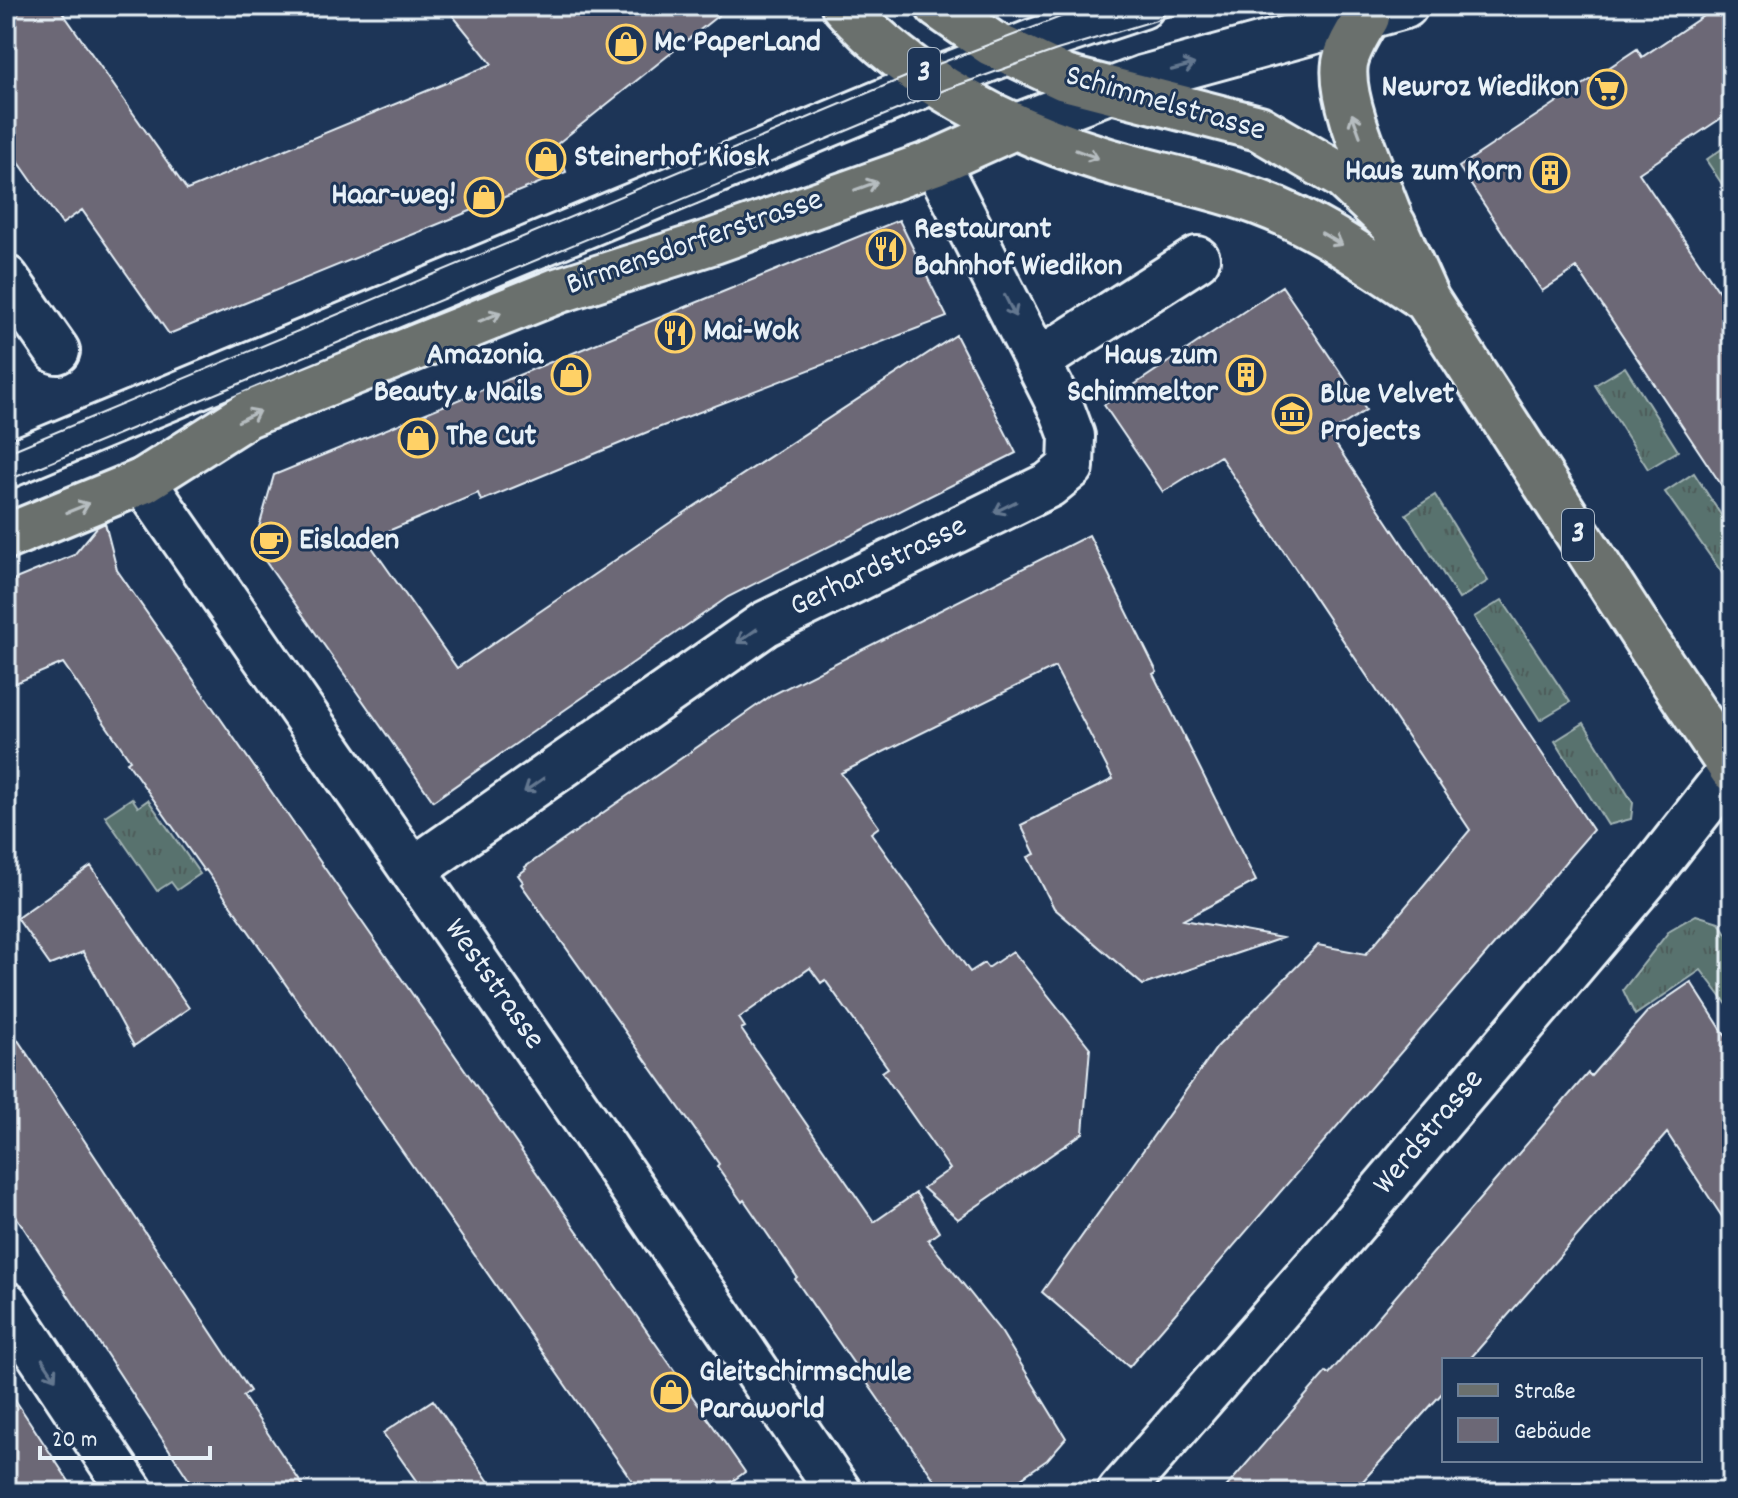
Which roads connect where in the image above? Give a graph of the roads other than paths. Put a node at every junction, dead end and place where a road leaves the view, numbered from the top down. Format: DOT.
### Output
graph roads {
  1 [pos="844,6"];
  2 [pos="938,6"];
  3 [pos="1142,6"];
  4 [pos="1386,12"];
  5 [pos="1007,52"];
  6 [pos="933,81"];
  7 [pos="1108,90"];
  8 [pos="1014,127"];
  9 [pos="936,162"];
  10 [pos="1393,224"];
  11 [pos="1197,259"];
  12 [pos="6,278"];
  13 [pos="1427,300"];
  14 [pos="57,351"];
  15 [pos="1038,361"];
  16 [pos="6,466"];
  17 [pos="143,481"];
  18 [pos="6,537"];
  19 [pos="1732,769"];
  20 [pos="413,870"];
  21 [pos="6,1304"];
  22 [pos="131,1492"];
  23 [pos="839,1492"];
  24 [pos="1120,1492"];
  1 -- 6 [label="main road, 3"];
  2 -- 5 [label="main road, Schimmelstrasse / 3"];
  3 -- 5 [label="street, Birmensdorferstrasse"];
  7 -- 4 [label="street, Birmensdorferstrasse, one-way"];
  10 -- 4 [label="main road, one-way"];
  5 -- 6 [label="street, Birmensdorferstrasse"];
  5 -- 7 [label="main road, Schimmelstrasse / 3"];
  6 -- 8 [label="main road, 3"];
  6 -- 16 [label="street, Birmensdorferstrasse"];
  7 -- 8 [label="street, Birmensdorferstrasse"];
  7 -- 10 [label="main road, Schimmelstrasse / 3"];
  8 -- 9 [label="main road, Birmensdorferstrasse"];
  8 -- 13 [label="main road, Schimmelstrasse / 3, one-way"];
  9 -- 15 [label="street, Gerhardstrasse, one-way"];
  17 -- 9 [label="main road, Birmensdorferstrasse, one-way"];
  10 -- 13 [label="main road, Schimmelstrasse"];
  11 -- 15 [label="street"];
  12 -- 14 [label="street"];
  13 -- 19 [label="main road, Schimmelstrasse / 3"];
  15 -- 20 [label="street, Gerhardstrasse, one-way"];
  18 -- 17 [label="main road, Birmensdorferstrasse, one-way"];
  17 -- 20 [label="street, Weststrasse"];
  19 -- 24 [label="street, Werdstrasse"];
  20 -- 23 [label="street, Weststrasse"];
  21 -- 22 [label="street, one-way"];
}
